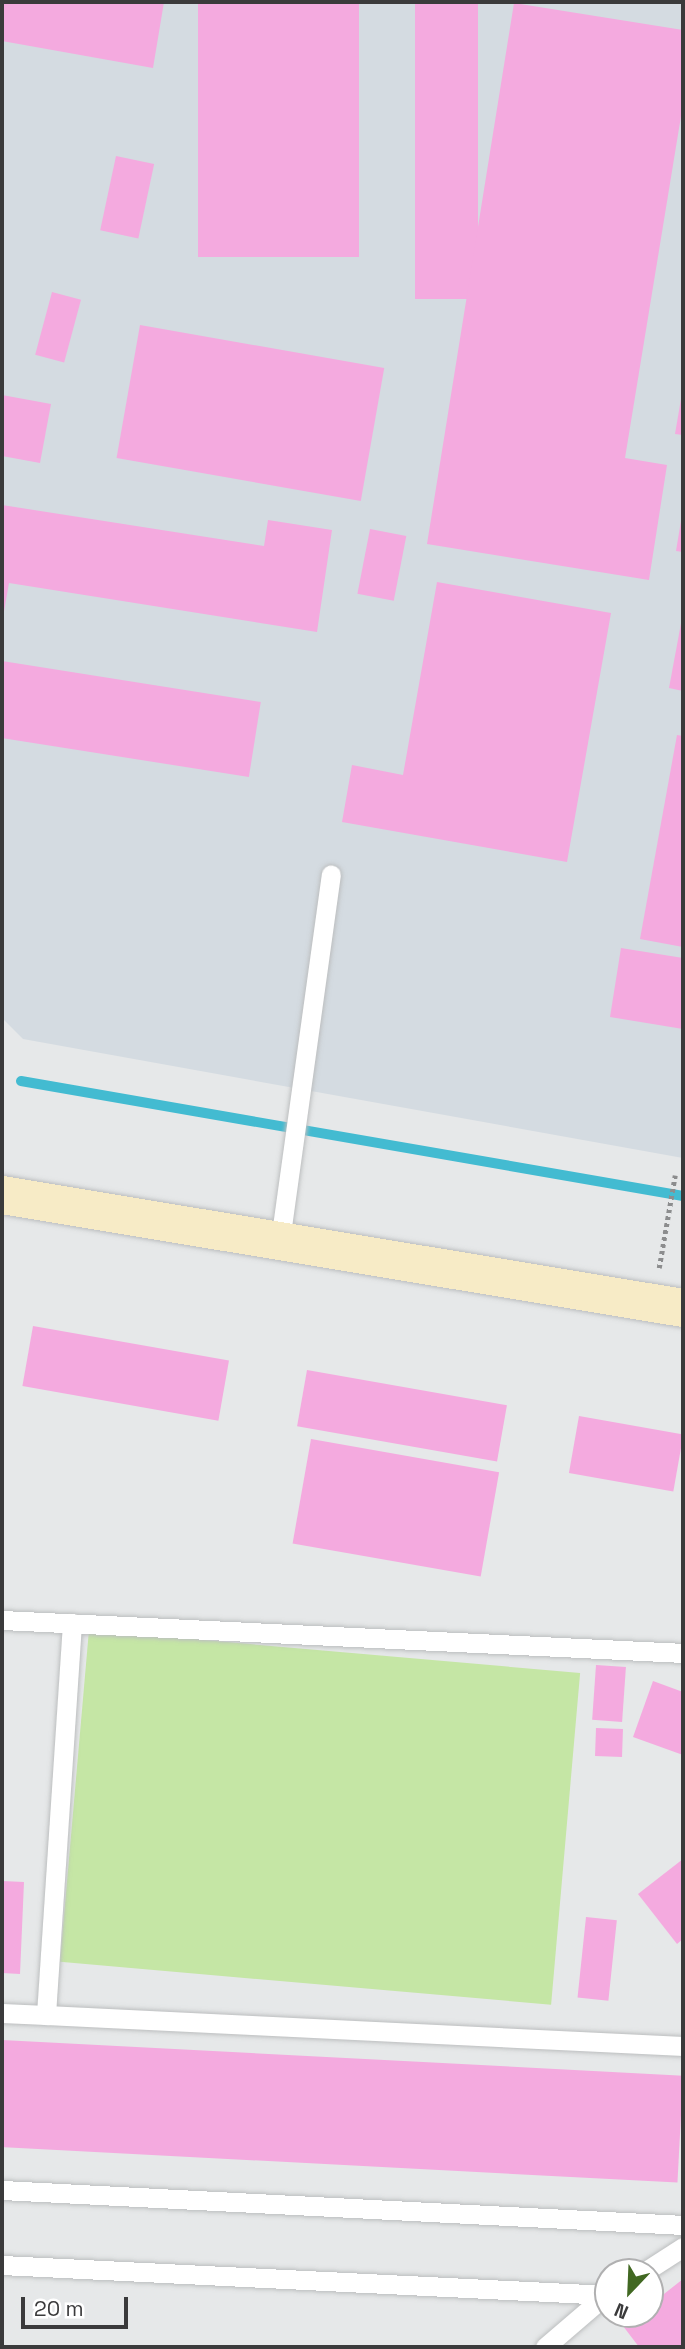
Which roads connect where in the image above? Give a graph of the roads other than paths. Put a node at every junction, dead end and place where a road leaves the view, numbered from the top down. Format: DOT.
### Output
graph roads {
  1 [pos="331,875"];
  2 [pos="12,1202"];
  3 [pos="280,1241"];
  4 [pos="668,1306"];
  5 [pos="2,1620"];
  6 [pos="72,1623"];
  7 [pos="683,1653"];
  8 [pos="2,2013"];
  9 [pos="46,2015"];
  10 [pos="683,2046"];
  11 [pos="2,2190"];
  12 [pos="683,2225"];
  13 [pos="683,2247"];
  14 [pos="664,2259"];
  15 [pos="2,2265"];
  16 [pos="594,2296"];
  17 [pos="594,2305"];
  18 [pos="545,2347"];
  1 -- 3 [label="lane"];
  2 -- 3 [label="street"];
  3 -- 4 [label="street"];
  5 -- 6 [label="lane"];
  6 -- 7 [label="lane"];
  6 -- 9 [label="lane"];
  8 -- 9 [label="lane"];
  9 -- 10 [label="lane"];
  11 -- 12 [label="lane"];
  13 -- 14 [label="lane"];
  15 -- 16 [label="lane"];
  17 -- 18 [label="lane"];
}
